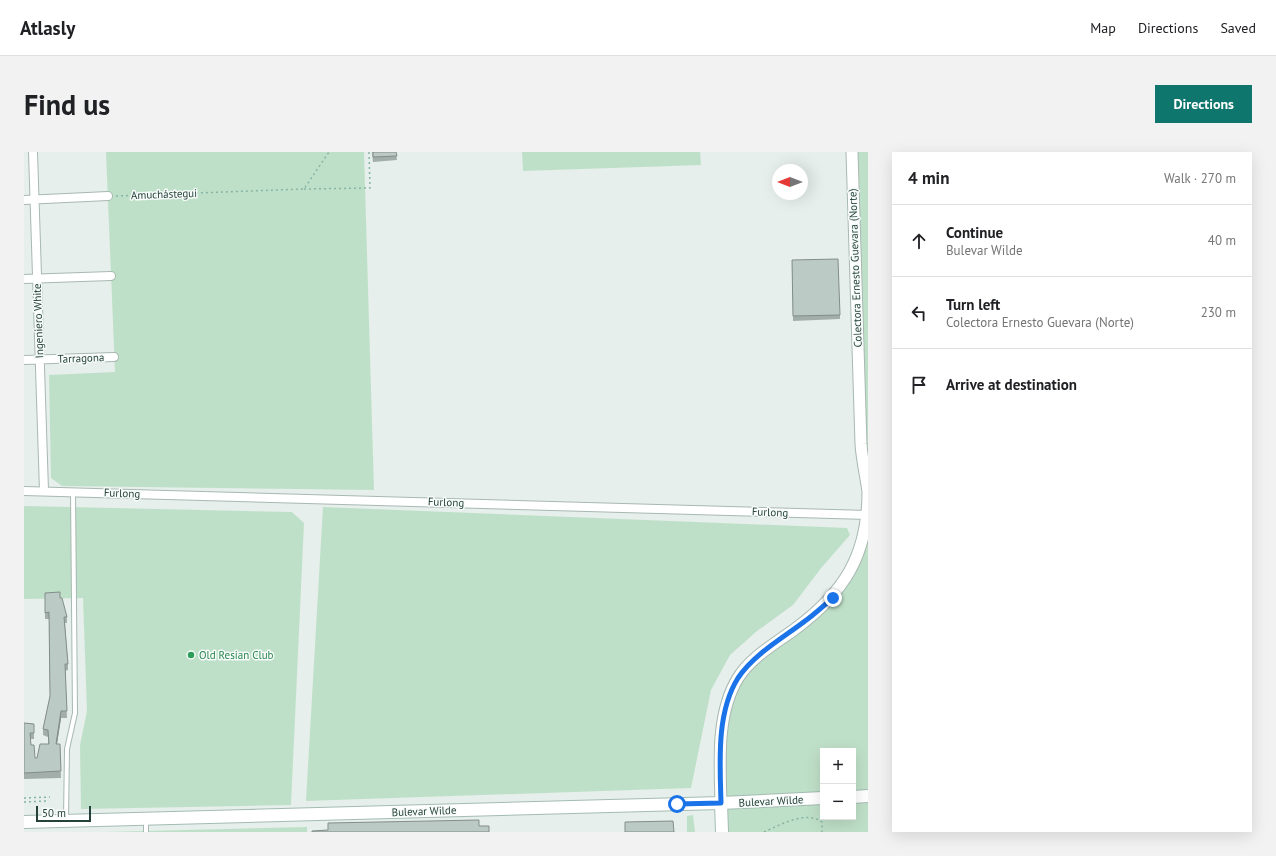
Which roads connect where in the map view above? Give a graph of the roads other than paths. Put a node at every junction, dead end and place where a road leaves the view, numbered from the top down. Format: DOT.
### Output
graph roads {
  1 [pos="33,152"];
  2 [pos="852,152"];
  3 [pos="108,196"];
  4 [pos="34,199"];
  5 [pos="24,200"];
  6 [pos="111,276"];
  7 [pos="37,278"];
  8 [pos="24,279"];
  9 [pos="114,357"];
  10 [pos="40,359"];
  11 [pos="24,360"];
  12 [pos="24,491"];
  13 [pos="44,491"];
  14 [pos="73,491"];
  15 [pos="868,516"];
  16 [pos="868,796"];
  17 [pos="856,797"];
  18 [pos="820,798"];
  19 [pos="721,803"];
  20 [pos="146,818"];
  21 [pos="66,820"];
  22 [pos="24,822"];
  23 [pos="146,832"];
  24 [pos="722,832"];
  1 -- 4 [label="street, Ingeniero White"];
  2 -- 15 [label="street, Colectora Ernesto Guevara (Norte)"];
  3 -- 4 [label="street"];
  4 -- 5 [label="street"];
  4 -- 7 [label="street, Ingeniero White"];
  6 -- 7 [label="street"];
  7 -- 8 [label="street"];
  7 -- 10 [label="street, Ingeniero White"];
  9 -- 10 [label="street, Tarragona"];
  10 -- 11 [label="street, Tarragona"];
  10 -- 13 [label="street, Ingeniero White"];
  12 -- 13 [label="street, Furlong"];
  13 -- 14 [label="street, Furlong"];
  14 -- 15 [label="street, Furlong"];
  14 -- 21 [label="lane"];
  15 -- 19 [label="street, Colectora Ernesto Guevara (Norte)"];
  16 -- 17 [label="main road"];
  18 -- 19 [label="main road, Bulevar Wilde"];
  19 -- 20 [label="main road, Bulevar Wilde"];
  19 -- 24 [label="main road, Colectora Ernesto Guevara (Norte)"];
  20 -- 21 [label="main road, Bulevar Wilde"];
  20 -- 23 [label="lane"];
  21 -- 22 [label="main road, Bulevar Wilde"];
}
